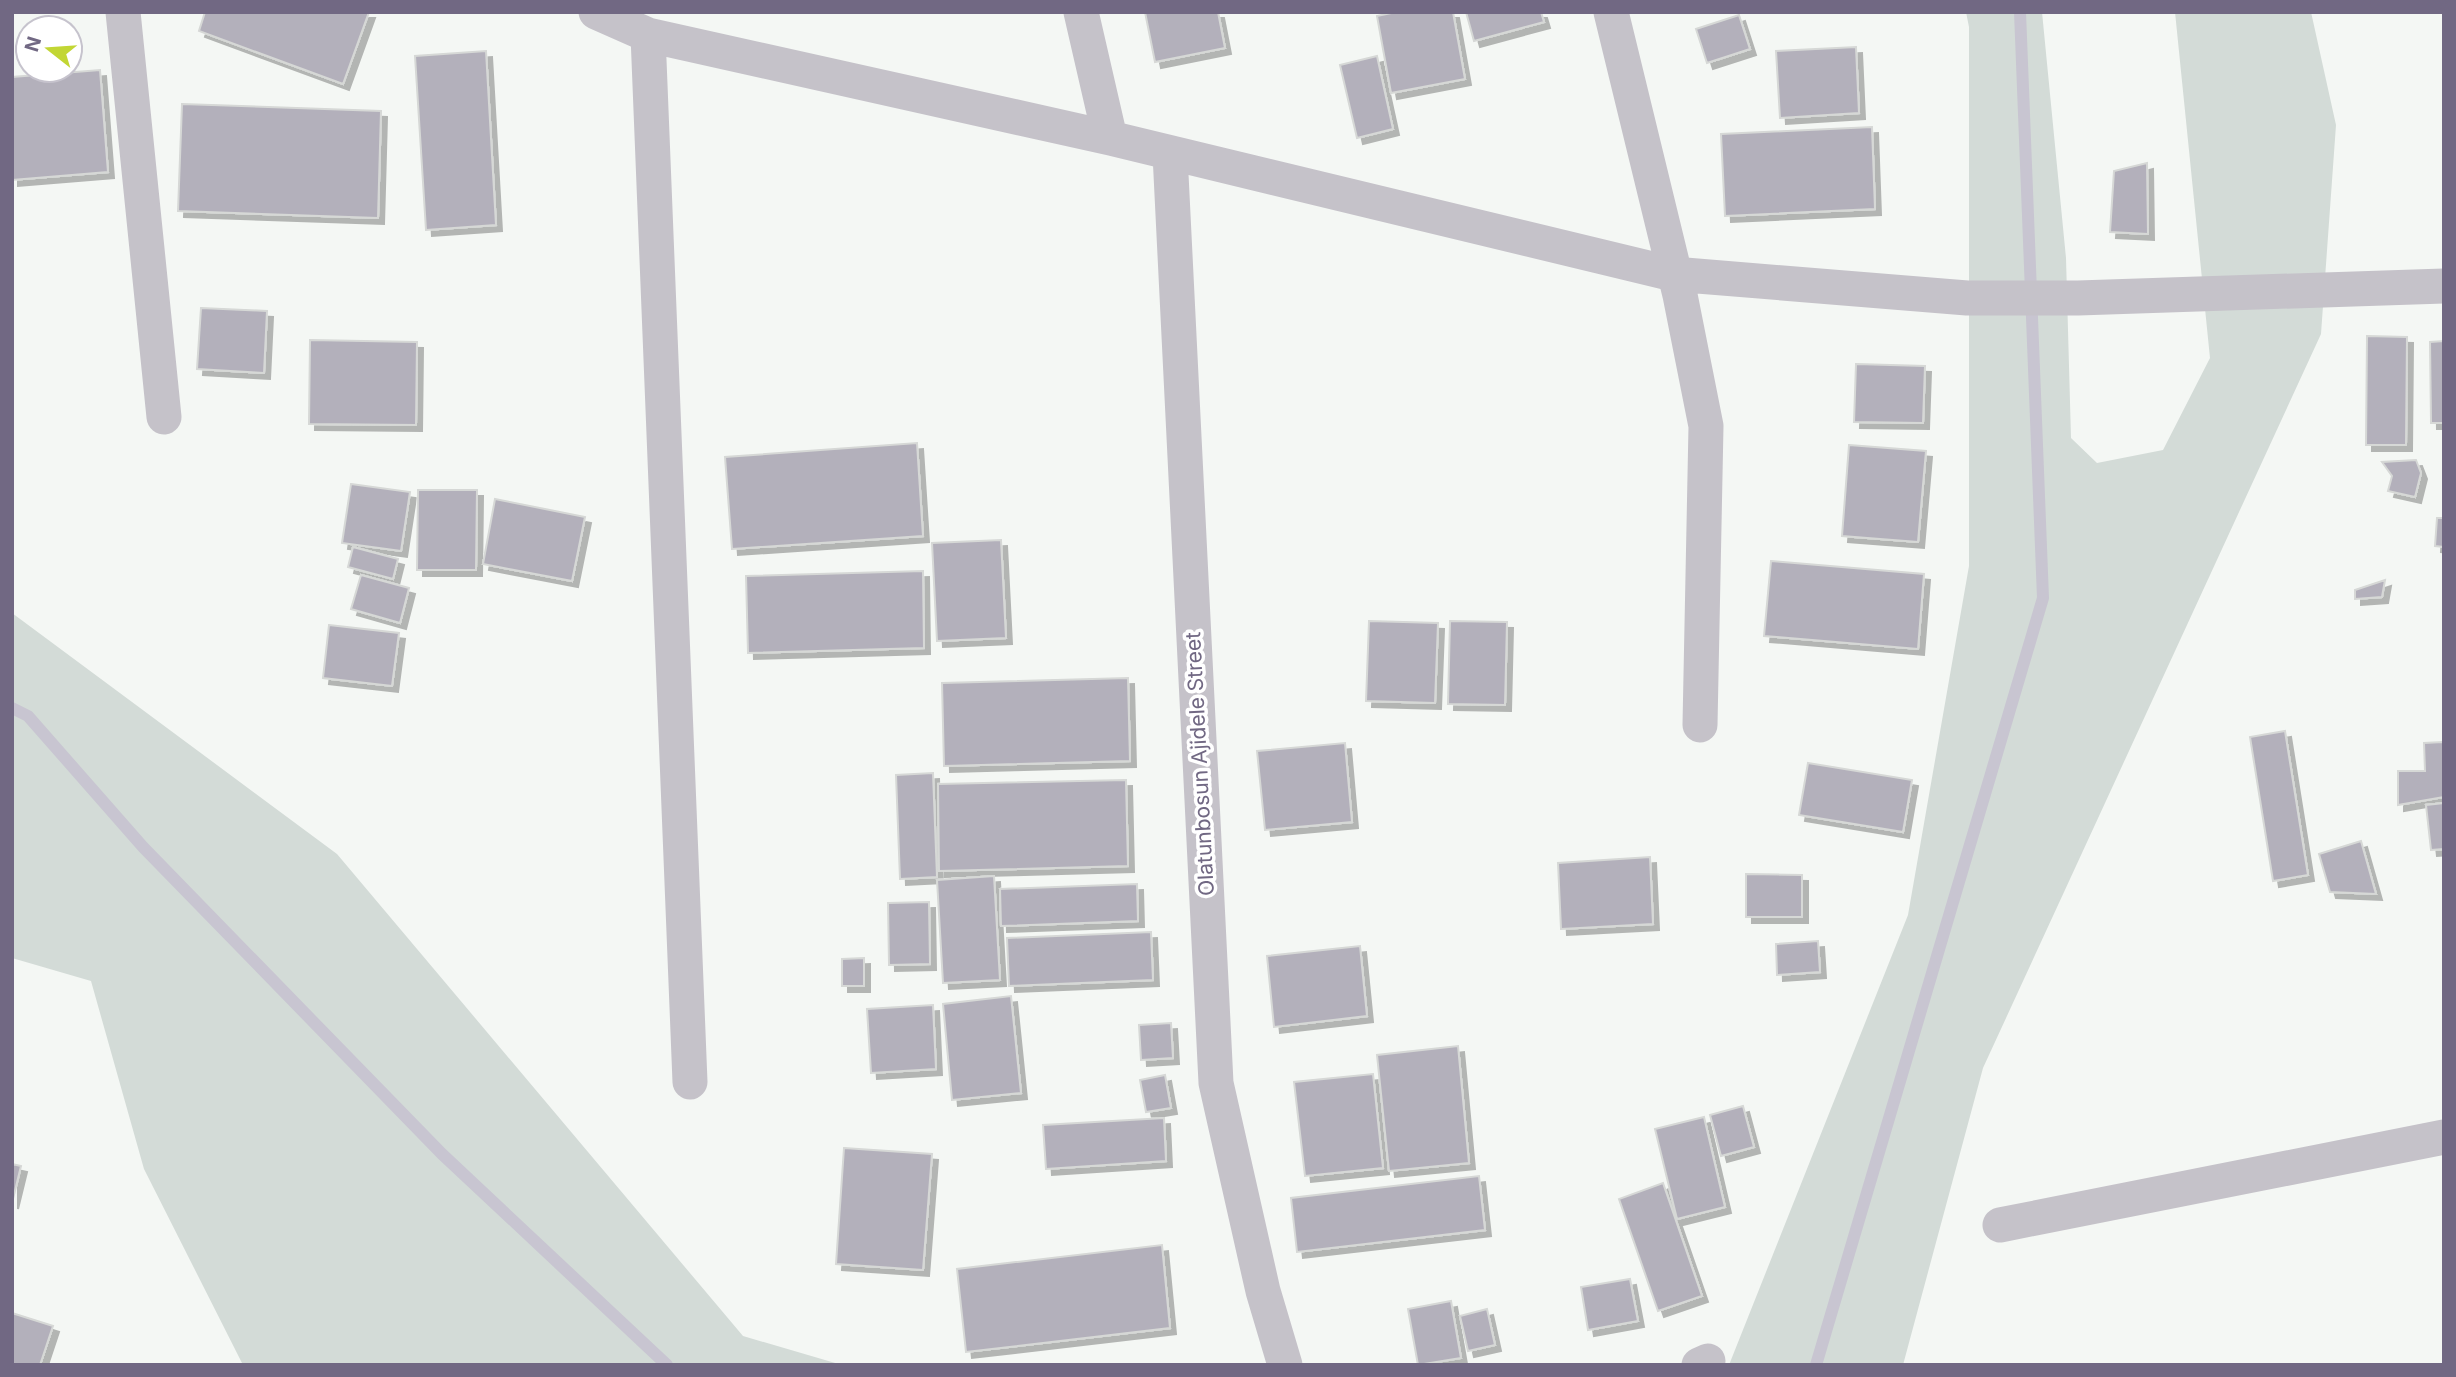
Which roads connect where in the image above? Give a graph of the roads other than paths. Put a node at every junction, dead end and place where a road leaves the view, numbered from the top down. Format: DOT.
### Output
graph roads {
  1 [pos="123,12"];
  2 [pos="596,12"];
  3 [pos="1081,12"];
  4 [pos="1611,12"];
  5 [pos="648,35"];
  6 [pos="1110,138"];
  7 [pos="1170,154"];
  8 [pos="1673,274"];
  9 [pos="2444,286"];
  10 [pos="164,417"];
  11 [pos="1700,725"];
  12 [pos="690,1082"];
  13 [pos="2444,1137"];
  14 [pos="2000,1226"];
  15 [pos="1285,1365"];
  1 -- 10 [label="street"];
  2 -- 5 [label="street"];
  3 -- 6 [label="street"];
  4 -- 8 [label="street"];
  5 -- 6 [label="street"];
  5 -- 12 [label="street"];
  6 -- 7 [label="street"];
  7 -- 8 [label="street"];
  7 -- 15 [label="street, Olatunbosun Ajidele Street"];
  8 -- 9 [label="street"];
  8 -- 11 [label="street"];
  13 -- 14 [label="street"];
}
